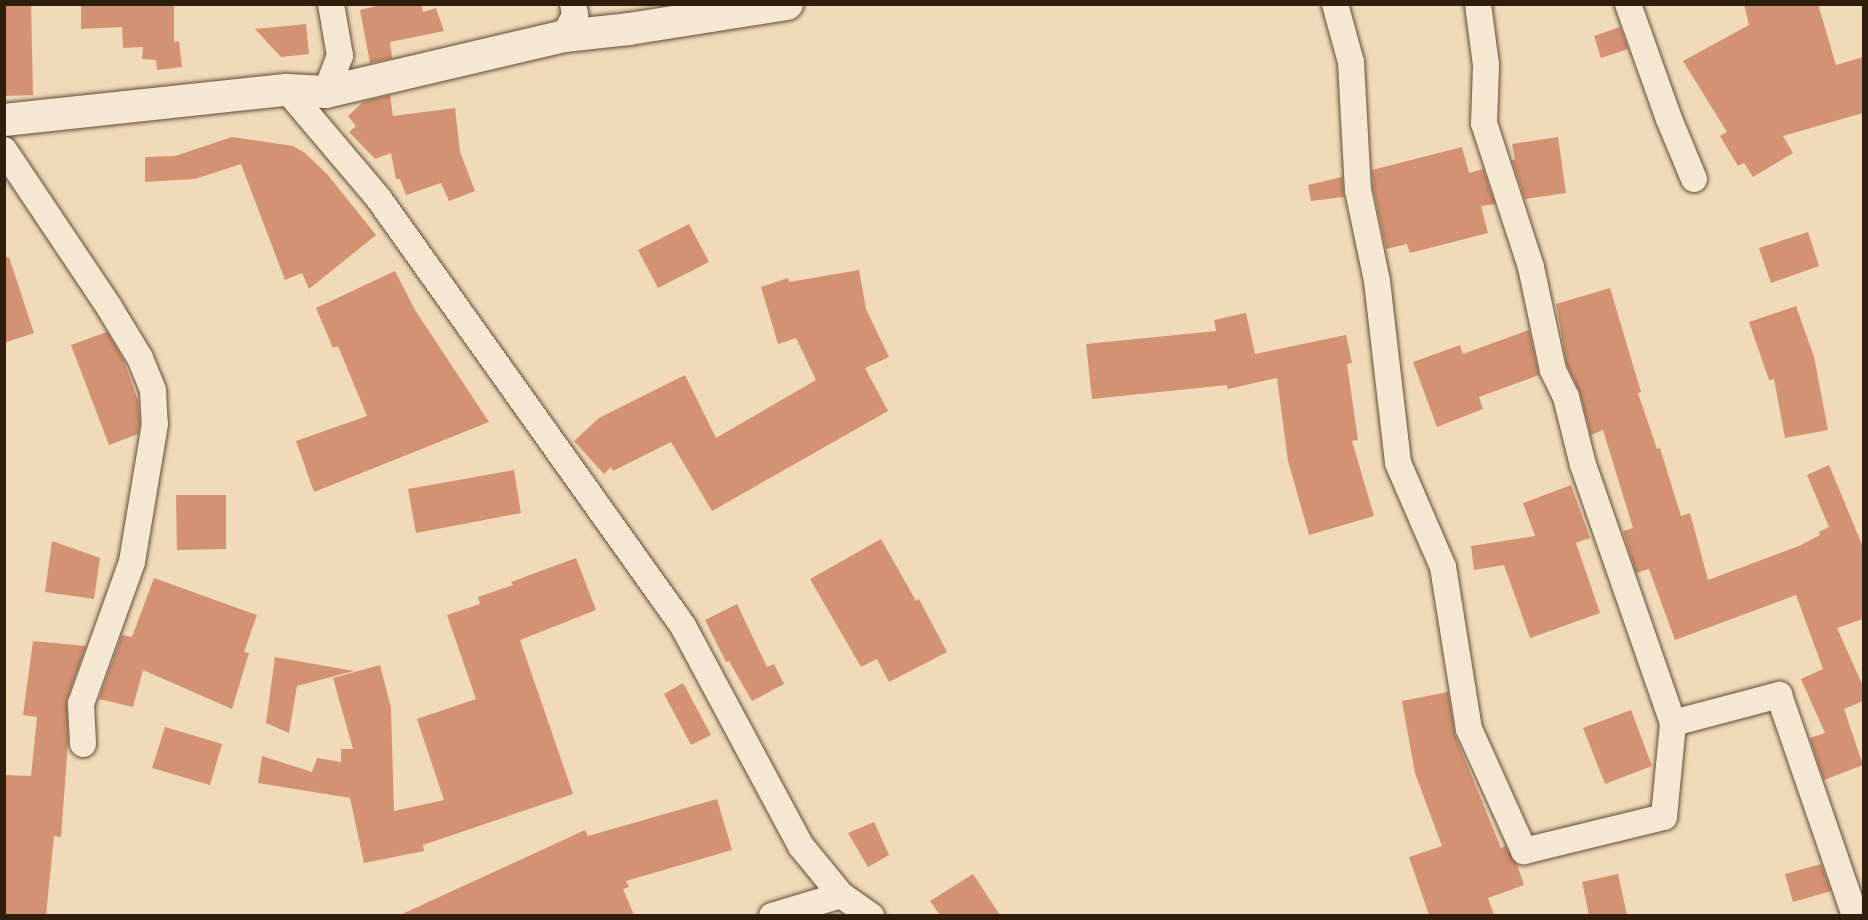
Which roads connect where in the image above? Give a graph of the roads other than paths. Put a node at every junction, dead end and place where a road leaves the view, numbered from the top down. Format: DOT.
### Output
graph roads {
  1 [pos="331,4"];
  2 [pos="573,4"];
  3 [pos="1335,4"];
  4 [pos="1478,4"];
  5 [pos="1628,4"];
  6 [pos="780,5"];
  7 [pos="564,36"];
  8 [pos="287,90"];
  9 [pos="326,92"];
  10 [pos="4,120"];
  11 [pos="4,150"];
  12 [pos="1694,179"];
  13 [pos="1673,723"];
  14 [pos="83,744"];
  15 [pos="841,895"];
  16 [pos="772,915"];
  17 [pos="871,915"];
  18 [pos="1855,915"];
  1 -- 9 [label="street"];
  2 -- 7 [label="street"];
  3 -- 13 [label="street"];
  4 -- 13 [label="street"];
  5 -- 12 [label="street"];
  6 -- 7 [label="street"];
  7 -- 9 [label="street"];
  8 -- 9 [label="street"];
  8 -- 10 [label="street"];
  8 -- 15 [label="street"];
  11 -- 14 [label="street"];
  13 -- 18 [label="street"];
  15 -- 16 [label="street"];
  15 -- 17 [label="street"];
}
